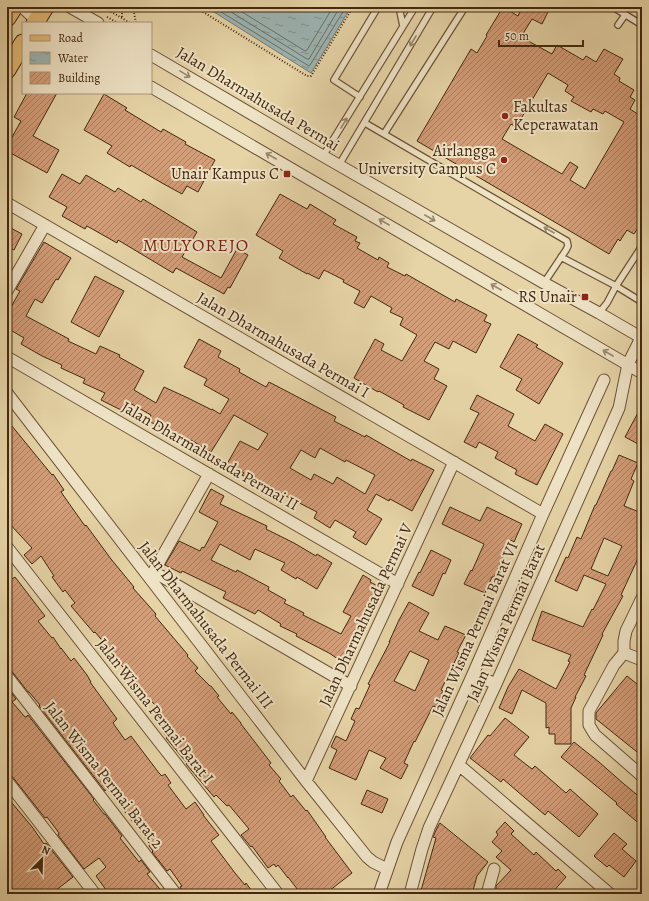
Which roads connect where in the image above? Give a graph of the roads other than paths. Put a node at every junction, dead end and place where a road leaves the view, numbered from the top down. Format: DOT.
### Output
graph roads {
  1 [pos="14,7"];
  2 [pos="22,7"];
  3 [pos="70,7"];
  4 [pos="378,7"];
  5 [pos="399,7"];
  6 [pos="415,7"];
  7 [pos="433,7"];
  8 [pos="464,7"];
  9 [pos="613,7"];
  10 [pos="625,14"];
  11 [pos="7,18"];
  12 [pos="39,18"];
  13 [pos="96,22"];
  14 [pos="618,25"];
  15 [pos="642,25"];
  16 [pos="403,26"];
  17 [pos="22,45"];
  18 [pos="152,55"];
  19 [pos="7,70"];
  20 [pos="152,88"];
  21 [pos="360,97"];
  22 [pos="365,123"];
  23 [pos="384,134"];
  24 [pos="323,156"];
  25 [pos="339,165"];
  26 [pos="7,202"];
  27 [pos="45,225"];
  28 [pos="642,246"];
  29 [pos="561,257"];
  30 [pos="544,283"];
  31 [pos="616,286"];
  32 [pos="7,291"];
  33 [pos="642,302"];
  34 [pos="599,313"];
  35 [pos="642,338"];
  36 [pos="7,357"];
  37 [pos="628,364"];
  38 [pos="642,373"];
  39 [pos="604,380"];
  40 [pos="7,393"];
  41 [pos="454,462"];
  42 [pos="209,474"];
  43 [pos="543,514"];
  44 [pos="7,547"];
  45 [pos="152,575"];
  46 [pos="398,584"];
  47 [pos="642,598"];
  48 [pos="624,653"];
  49 [pos="642,660"];
  50 [pos="473,674"];
  51 [pos="7,676"];
  52 [pos="496,684"];
  53 [pos="351,686"];
  54 [pos="458,765"];
  55 [pos="642,776"];
  56 [pos="7,781"];
  57 [pos="306,781"];
  58 [pos="387,869"];
  59 [pos="494,870"];
  60 [pos="95,894"];
  61 [pos="176,894"];
  62 [pos="278,894"];
  63 [pos="379,894"];
  64 [pos="410,894"];
  65 [pos="487,894"];
  66 [pos="610,894"];
  1 -- 11 [label="main road"];
  2 -- 12 [label="street"];
  3 -- 13 [label="street"];
  4 -- 21 [label="lane"];
  5 -- 16 [label="lane"];
  6 -- 16 [label="lane"];
  7 -- 22 [label="lane, one-way"];
  8 -- 23 [label="lane"];
  9 -- 10 [label="lane"];
  10 -- 14 [label="lane"];
  10 -- 15 [label="lane"];
  16 -- 21 [label="lane"];
  17 -- 19 [label="main road"];
  18 -- 24 [label="street, Jalan Dharmahusada Permai, one-way"];
  37 -- 20 [label="street, one-way"];
  24 -- 21 [label="lane, one-way"];
  22 -- 23 [label="lane"];
  22 -- 25 [label="lane"];
  29 -- 23 [label="lane, one-way"];
  24 -- 25 [label="street, Jalan Dharmahusada Permai"];
  25 -- 30 [label="street, Jalan Dharmahusada Permai, one-way"];
  26 -- 27 [label="street, Jalan Dharmahusada Permai I"];
  27 -- 32 [label="street"];
  27 -- 41 [label="street, Jalan Dharmahusada Permai I"];
  28 -- 31 [label="lane"];
  29 -- 30 [label="lane"];
  29 -- 31 [label="lane"];
  30 -- 34 [label="street, Jalan Dharmahusada Permai"];
  31 -- 33 [label="lane"];
  31 -- 34 [label="lane"];
  34 -- 35 [label="street, Jalan Dharmahusada Permai"];
  35 -- 37 [label="street, Jalan Dharmahusada Permai"];
  36 -- 42 [label="street, Jalan Dharmahusada Permai II"];
  37 -- 38 [label="street"];
  37 -- 52 [label="street, Jalan Wisma Permai Barat"];
  39 -- 43 [label="street, Jalan Wisma Permai Barat VI"];
  40 -- 45 [label="street, Jalan Dharmahusada Permai III"];
  41 -- 43 [label="street, Jalan Dharmahusada Permai I"];
  41 -- 46 [label="street, Jalan Dharmahusada Permai V"];
  42 -- 45 [label="street"];
  42 -- 46 [label="street, Jalan Dharmahusada Permai II"];
  43 -- 50 [label="street, Jalan Wisma Permai Barat VI"];
  44 -- 62 [label="street, Jalan Wisma Permai Barat I"];
  45 -- 53 [label="street"];
  45 -- 57 [label="street, Jalan Dharmahusada Permai III"];
  46 -- 53 [label="street, Jalan Dharmahusada Permai V"];
  47 -- 48 [label="street"];
  48 -- 49 [label="street"];
  48 -- 55 [label="street"];
  50 -- 52 [label="street"];
  50 -- 58 [label="street, Jalan Wisma Permai Barat VI"];
  51 -- 61 [label="street, Jalan Wisma Permai Barat 2"];
  52 -- 54 [label="street, Jalan Wisma Permai Barat"];
  53 -- 57 [label="street, Jalan Dharmahusada Permai V"];
  54 -- 64 [label="street, Jalan Wisma Permai Barat"];
  54 -- 66 [label="street"];
  56 -- 60 [label="street"];
  57 -- 58 [label="street, Jalan Dharmahusada Permai III"];
  58 -- 63 [label="street, Jalan Wisma Permai Barat VI"];
  59 -- 65 [label="street"];
}
